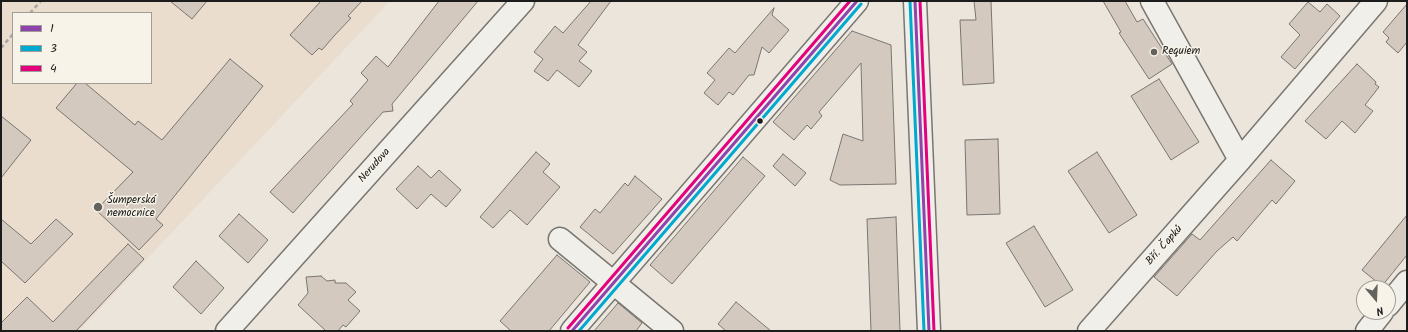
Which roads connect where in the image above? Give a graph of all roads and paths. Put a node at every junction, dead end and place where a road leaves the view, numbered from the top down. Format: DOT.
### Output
graph roads {
  1 [pos="41,1"];
  2 [pos="523,1"];
  3 [pos="857,1"];
  4 [pos="915,1"];
  5 [pos="1152,1"];
  6 [pos="1376,1"];
  7 [pos="31,12"];
  8 [pos="12,35"];
  9 [pos="1,48"];
  10 [pos="1240,160"];
  11 [pos="560,239"];
  12 [pos="1407,282"];
  13 [pos="614,283"];
  14 [pos="1396,295"];
  15 [pos="1376,320"];
  16 [pos="227,331"];
  17 [pos="572,331"];
  18 [pos="672,331"];
  19 [pos="929,331"];
  20 [pos="1089,331"];
  21 [pos="1367,331"];
  1 -- 7 [label="path"];
  2 -- 16 [label="street, Nerudova"];
  3 -- 13 [label="street"];
  4 -- 19 [label="street"];
  5 -- 10 [label="street"];
  6 -- 10 [label="street, Bří. Čapků"];
  8 -- 9 [label="path"];
  10 -- 20 [label="street, Bří. Čapků"];
  11 -- 13 [label="street"];
  12 -- 14 [label="street"];
  13 -- 17 [label="street"];
  13 -- 18 [label="street"];
  15 -- 21 [label="street"];
}
